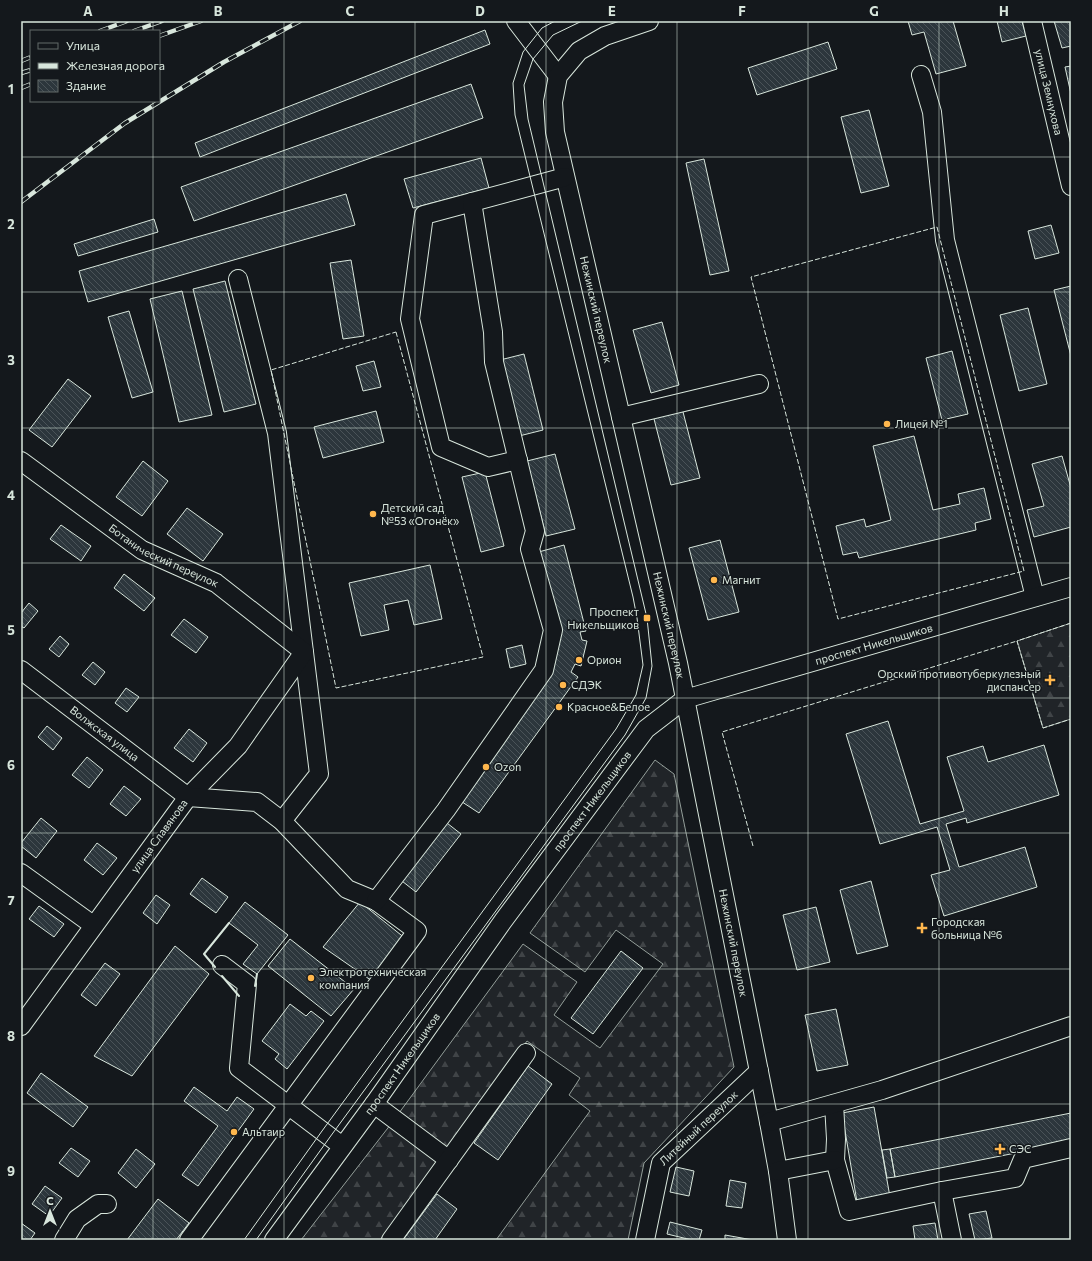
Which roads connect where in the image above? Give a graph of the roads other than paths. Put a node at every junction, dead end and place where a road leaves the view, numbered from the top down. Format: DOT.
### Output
graph roads {
  1 [pos="516,21"];
  2 [pos="649,21"];
  3 [pos="1032,21"];
  4 [pos="921,75"];
  5 [pos="558,76"];
  6 [pos="565,177"];
  7 [pos="1071,186"];
  8 [pos="472,202"];
  9 [pos="238,279"];
  10 [pos="760,384"];
  11 [pos="621,417"];
  12 [pos="518,460"];
  13 [pos="21,461"];
  14 [pos="1071,587"];
  15 [pos="1035,597"];
  16 [pos="304,652"];
  17 [pos="21,670"];
  18 [pos="685,700"];
  19 [pos="188,797"];
  20 [pos="282,820"];
  21 [pos="21,873"];
  22 [pos="376,901"];
  23 [pos="94,925"];
  24 [pos="222,965"];
  25 [pos="21,1026"];
  26 [pos="1071,1026"];
  27 [pos="526,1053"];
  28 [pos="759,1072"];
  29 [pos="374,1104"];
  30 [pos="834,1104"];
  31 [pos="288,1106"];
  32 [pos="769,1122"];
  33 [pos="342,1146"];
  34 [pos="1071,1148"];
  35 [pos="449,1160"];
  36 [pos="835,1160"];
  37 [pos="778,1171"];
  38 [pos="942,1192"];
  39 [pos="107,1204"];
  40 [pos="64,1240"];
  41 [pos="189,1240"];
  42 [pos="274,1240"];
  43 [pos="391,1240"];
  44 [pos="645,1240"];
  45 [pos="787,1240"];
  46 [pos="952,1240"];
  1 -- 5 [label="street"];
  2 -- 5 [label="street"];
  3 -- 7 [label="street, улица Земнухова"];
  4 -- 15 [label="street"];
  5 -- 6 [label="street, Нежинский переулок"];
  6 -- 8 [label="street"];
  6 -- 11 [label="street, Нежинский переулок"];
  8 -- 12 [label="street"];
  8 -- 12 [label="street"];
  9 -- 16 [label="street"];
  10 -- 11 [label="street"];
  11 -- 18 [label="street, Нежинский переулок"];
  12 -- 22 [label="street"];
  13 -- 16 [label="street, Ботанический переулок"];
  14 -- 15 [label="street, проспект Никельщиков"];
  15 -- 18 [label="street, проспект Никельщиков"];
  16 -- 19 [label="street, улица Славянова"];
  16 -- 20 [label="street"];
  17 -- 19 [label="street, Волжская улица"];
  18 -- 28 [label="street, Нежинский переулок"];
  18 -- 29 [label="street, проспект Никельщиков"];
  19 -- 20 [label="street"];
  19 -- 23 [label="street, улица Славянова"];
  20 -- 22 [label="street"];
  21 -- 23 [label="street"];
  22 -- 31 [label="street"];
  23 -- 25 [label="street, улица Славянова"];
  24 -- 31 [label="street"];
  26 -- 30 [label="street"];
  27 -- 35 [label="street"];
  28 -- 32 [label="street, Нежинский переулок"];
  28 -- 44 [label="street, Литейный переулок"];
  29 -- 33 [label="street, проспект Никельщиков"];
  29 -- 35 [label="street"];
  30 -- 32 [label="street"];
  30 -- 36 [label="street"];
  31 -- 33 [label="street"];
  31 -- 41 [label="street"];
  32 -- 37 [label="street, Нежинский переулок"];
  33 -- 42 [label="street, проспект Никельщиков"];
  34 -- 38 [label="street"];
  35 -- 43 [label="street"];
  36 -- 37 [label="street"];
  36 -- 38 [label="street"];
  37 -- 45 [label="street, Нежинский переулок"];
  38 -- 46 [label="street"];
  39 -- 40 [label="street"];
}
